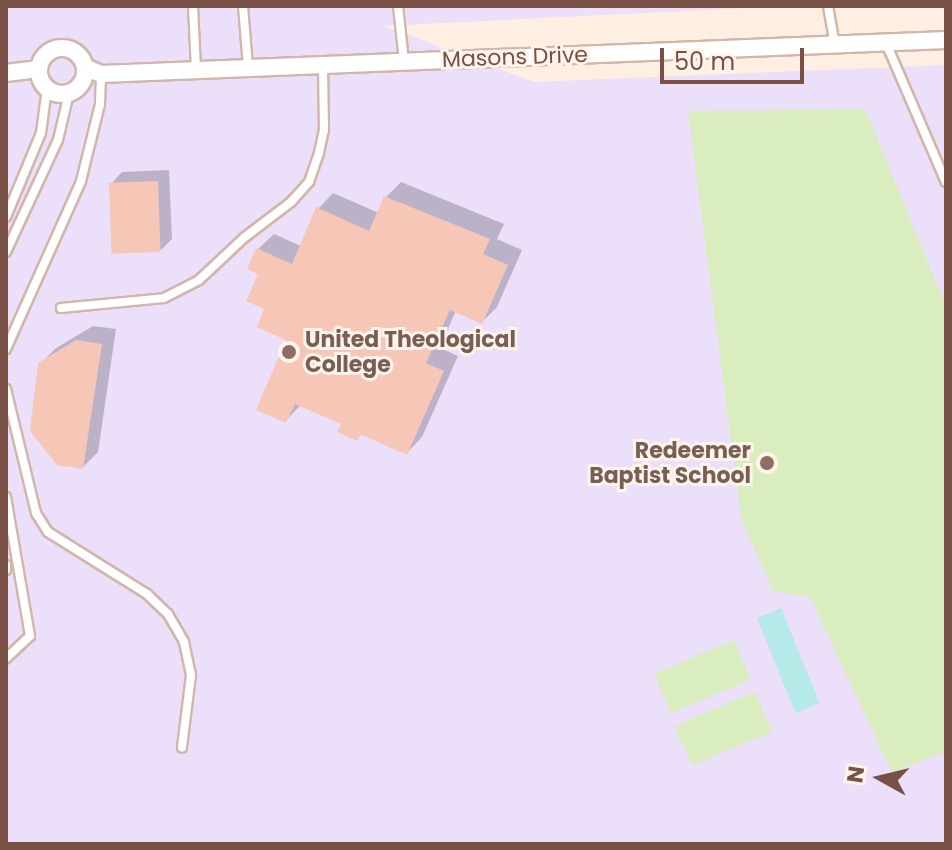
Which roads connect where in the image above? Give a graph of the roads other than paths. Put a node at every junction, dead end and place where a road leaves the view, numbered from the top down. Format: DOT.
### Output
graph roads {
  1 [pos="193,6"];
  2 [pos="243,6"];
  3 [pos="398,6"];
  4 [pos="828,6"];
  5 [pos="946,40"];
  6 [pos="885,43"];
  7 [pos="836,45"];
  8 [pos="404,61"];
  9 [pos="323,64"];
  10 [pos="85,67"];
  11 [pos="248,67"];
  12 [pos="39,69"];
  13 [pos="196,69"];
  14 [pos="6,73"];
  15 [pos="101,74"];
  16 [pos="47,88"];
  17 [pos="69,93"];
  18 [pos="946,182"];
  19 [pos="6,217"];
  20 [pos="6,252"];
  21 [pos="61,308"];
  22 [pos="6,349"];
  23 [pos="6,389"];
  24 [pos="6,497"];
  25 [pos="6,658"];
  26 [pos="182,747"];
  1 -- 13 [label="lane"];
  2 -- 11 [label="lane"];
  3 -- 8 [label="lane"];
  4 -- 7 [label="lane"];
  5 -- 6 [label="street, Masons Drive"];
  6 -- 7 [label="street, Masons Drive"];
  6 -- 18 [label="lane"];
  7 -- 8 [label="street, Masons Drive"];
  8 -- 9 [label="street, Masons Drive"];
  9 -- 11 [label="street, Masons Drive"];
  9 -- 21 [label="lane"];
  10 -- 12 [label="street"];
  10 -- 15 [label="street, Masons Drive"];
  10 -- 17 [label="street"];
  11 -- 13 [label="street, Masons Drive"];
  12 -- 14 [label="street"];
  12 -- 16 [label="street"];
  13 -- 15 [label="street, Masons Drive"];
  15 -- 22 [label="lane"];
  16 -- 17 [label="street"];
  16 -- 19 [label="lane"];
  17 -- 20 [label="lane"];
  23 -- 26 [label="lane"];
  24 -- 25 [label="lane"];
}
